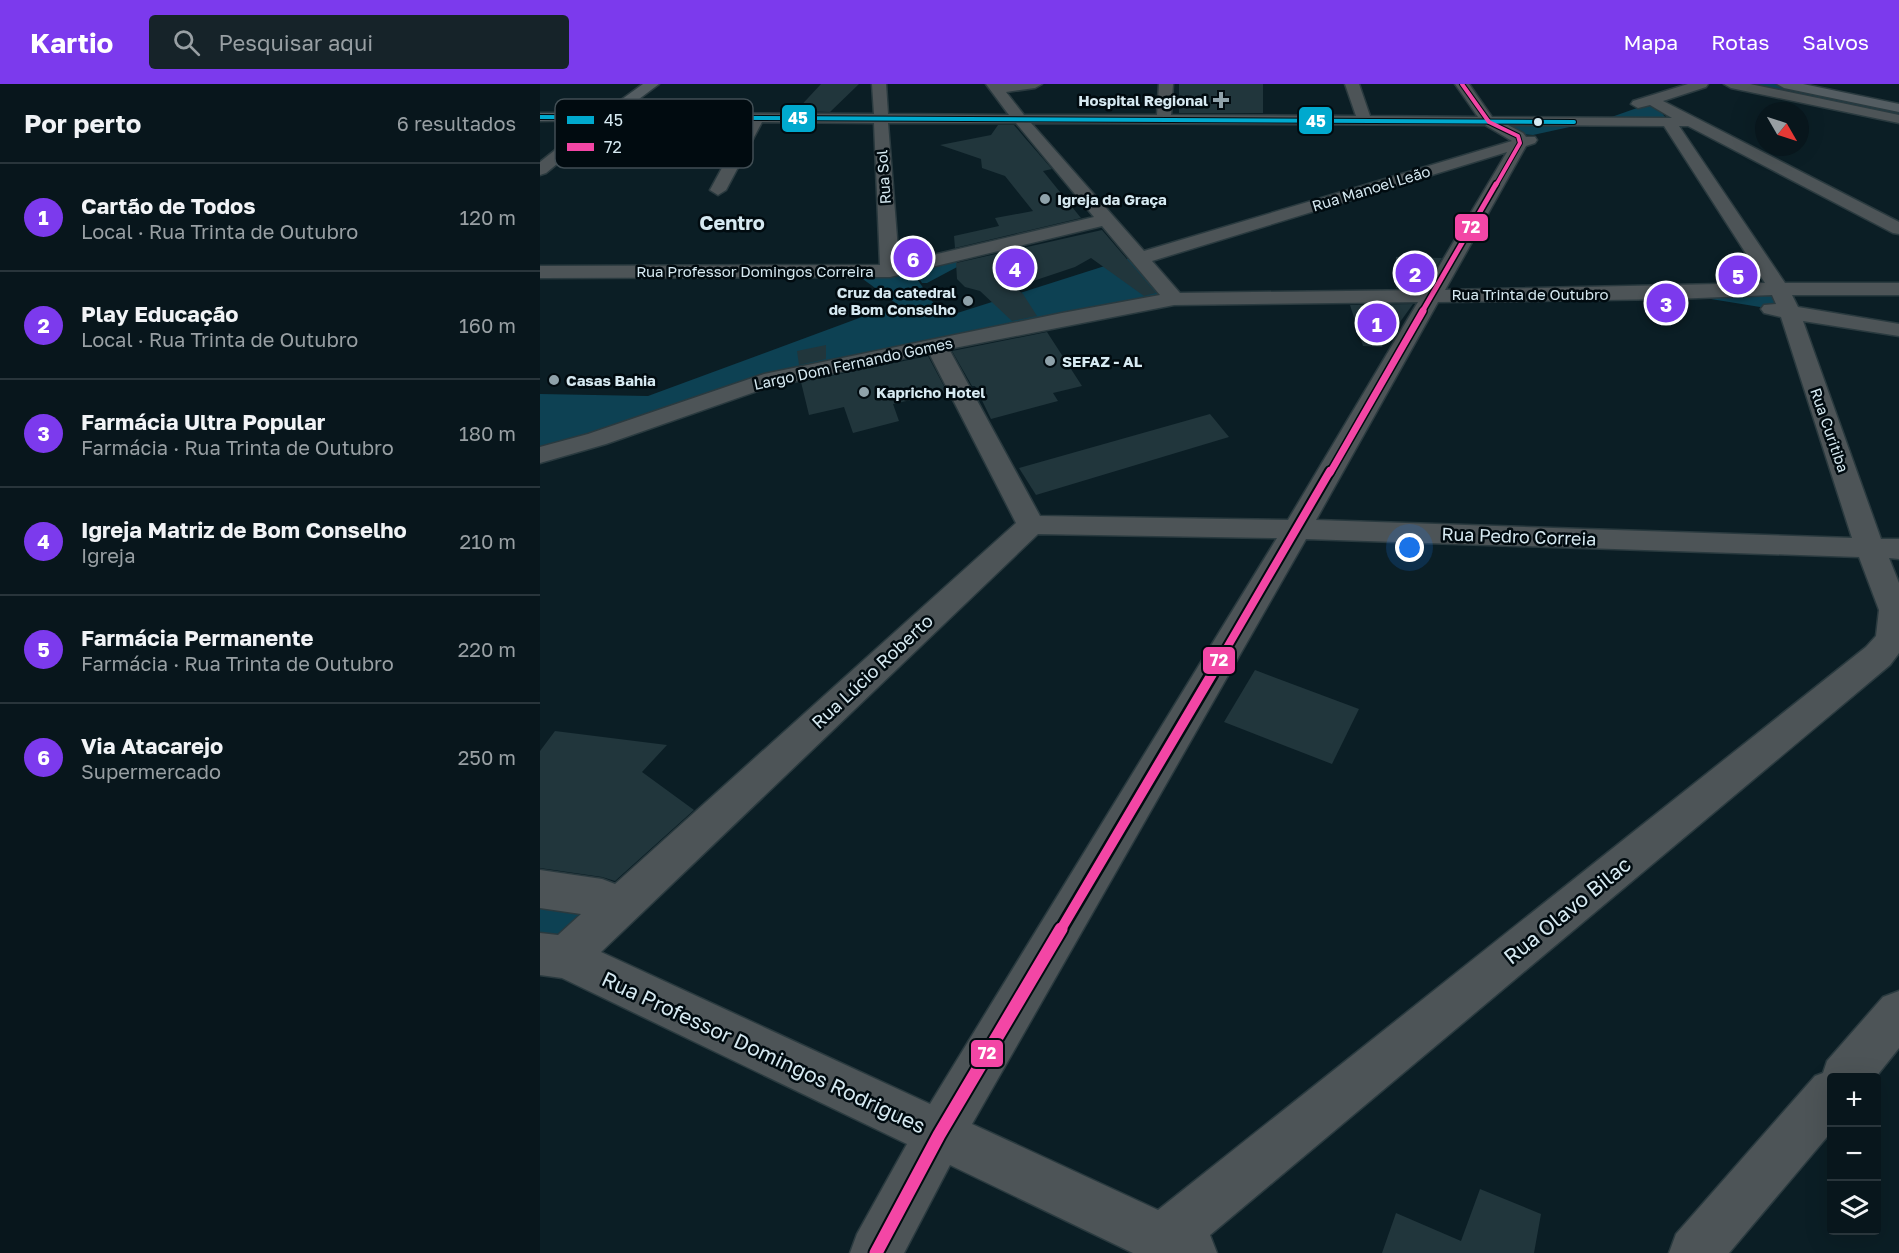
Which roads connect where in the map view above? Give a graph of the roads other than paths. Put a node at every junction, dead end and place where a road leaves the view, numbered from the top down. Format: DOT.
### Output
graph roads {
  1 [pos="652,84"];
  2 [pos="879,84"];
  3 [pos="1035,84"];
  4 [pos="1166,84"];
  5 [pos="1352,84"];
  6 [pos="1462,84"];
  7 [pos="1701,84"];
  8 [pos="1731,84"];
  9 [pos="1784,84"];
  10 [pos="994,86"];
  11 [pos="631,99"];
  12 [pos="1652,100"];
  13 [pos="1899,108"];
  14 [pos="753,119"];
  15 [pos="756,119"];
  16 [pos="879,119"];
  17 [pos="1019,119"];
  18 [pos="1899,119"];
  19 [pos="1164,121"];
  20 [pos="1365,122"];
  21 [pos="1579,122"];
  22 [pos="1602,122"];
  23 [pos="1691,122"];
  24 [pos="1670,124"];
  25 [pos="753,125"];
  26 [pos="1509,133"];
  27 [pos="555,158"];
  28 [pos="730,168"];
  29 [pos="540,170"];
  30 [pos="718,190"];
  31 [pos="1107,219"];
  32 [pos="1899,229"];
  33 [pos="1142,258"];
  34 [pos="890,271"];
  35 [pos="540,272"];
  36 [pos="1779,289"];
  37 [pos="1899,289"];
  38 [pos="1674,293"];
  39 [pos="1430,295"];
  40 [pos="1174,299"];
  41 [pos="1790,312"];
  42 [pos="1899,330"];
  43 [pos="936,345"];
  44 [pos="540,455"];
  45 [pos="1031,525"];
  46 [pos="1297,529"];
  47 [pos="1884,549"];
  48 [pos="540,889"];
  49 [pos="602,898"];
  50 [pos="552,956"];
  51 [pos="1899,1013"];
  52 [pos="1847,1073"];
  53 [pos="1827,1099"];
  54 [pos="939,1136"];
  55 [pos="1178,1246"];
  56 [pos="876,1253"];
  57 [pos="1695,1253"];
  1 -- 11 [label="main road"];
  2 -- 16 [label="street, Rua Sol"];
  3 -- 10 [label="street"];
  4 -- 19 [label="street"];
  5 -- 20 [label="street"];
  6 -- 26 [label="street"];
  7 -- 12 [label="street"];
  8 -- 18 [label="street"];
  9 -- 13 [label="main road"];
  10 -- 17 [label="street"];
  12 -- 21 [label="street"];
  12 -- 23 [label="street"];
  14 -- 15 [label="street"];
  15 -- 16 [label="street"];
  15 -- 25 [label="street"];
  16 -- 17 [label="street"];
  16 -- 34 [label="street, Rua Sol"];
  17 -- 19 [label="street"];
  17 -- 31 [label="street"];
  19 -- 20 [label="street"];
  20 -- 26 [label="street"];
  21 -- 22 [label="street"];
  21 -- 26 [label="street"];
  22 -- 24 [label="street"];
  22 -- 26 [label="street, Rua Manoel Leão"];
  23 -- 24 [label="street"];
  23 -- 32 [label="street"];
  24 -- 36 [label="street, Rua Curitiba"];
  26 -- 33 [label="street, Rua Manoel Leão"];
  26 -- 39 [label="street"];
  27 -- 29 [label="street"];
  28 -- 30 [label="street"];
  31 -- 33 [label="street"];
  31 -- 34 [label="street, Rua Professor Domingos Correira"];
  33 -- 40 [label="street"];
  34 -- 35 [label="street, Rua Professor Domingos Correira"];
  36 -- 37 [label="street, Rua Trinta de Outubro"];
  36 -- 38 [label="street, Rua Trinta de Outubro"];
  36 -- 41 [label="street, Rua Curitiba"];
  38 -- 39 [label="street, Rua Trinta de Outubro"];
  38 -- 41 [label="street"];
  39 -- 40 [label="street, Rua Trinta de Outubro"];
  39 -- 46 [label="street"];
  40 -- 43 [label="street, Largo Dom Fernando Gomes"];
  41 -- 42 [label="street"];
  41 -- 47 [label="street, Rua Curitiba"];
  43 -- 44 [label="street, Largo Dom Fernando Gomes"];
  43 -- 45 [label="street"];
  45 -- 46 [label="street, Rua Pedro Correia"];
  45 -- 50 [label="street, Rua Lúcio Roberto"];
  46 -- 47 [label="street, Rua Pedro Correia"];
  46 -- 54 [label="street"];
  47 -- 55 [label="street, Rua Olavo Bilac"];
  48 -- 49 [label="street"];
  50 -- 54 [label="street, Rua Professor Domingos Rodrigues"];
  51 -- 52 [label="street"];
  53 -- 57 [label="street"];
  54 -- 55 [label="street, Rua Professor Domingos Rodrigues"];
  54 -- 56 [label="street"];
}
